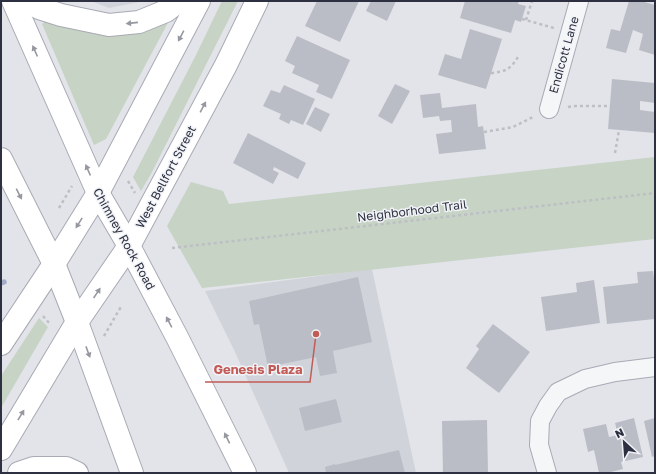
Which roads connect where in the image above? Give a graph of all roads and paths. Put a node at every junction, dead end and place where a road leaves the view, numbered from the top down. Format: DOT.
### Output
graph roads {
  1 [pos="13,1"];
  2 [pos="29,1"];
  3 [pos="179,1"];
  4 [pos="199,1"];
  5 [pos="257,1"];
  6 [pos="532,1"];
  7 [pos="579,1"];
  8 [pos="522,19"];
  9 [pos="526,20"];
  10 [pos="570,32"];
  11 [pos="519,55"];
  12 [pos="491,74"];
  13 [pos="610,106"];
  14 [pos="549,109"];
  15 [pos="619,130"];
  16 [pos="484,132"];
  17 [pos="615,153"];
  18 [pos="1,159"];
  19 [pos="128,181"];
  20 [pos="72,186"];
  21 [pos="98,193"];
  22 [pos="655,193"];
  23 [pos="136,196"];
  24 [pos="60,208"];
  25 [pos="129,246"];
  26 [pos="172,248"];
  27 [pos="54,264"];
  28 [pos="122,306"];
  29 [pos="41,314"];
  30 [pos="77,322"];
  31 [pos="50,324"];
  32 [pos="104,337"];
  33 [pos="1,344"];
  34 [pos="655,367"];
  35 [pos="1,449"];
  36 [pos="19,473"];
  37 [pos="77,473"];
  38 [pos="132,473"];
  39 [pos="245,473"];
  40 [pos="547,473"];
  21 -- 1 [label="main road, Chimney Rock Road, one-way"];
  3 -- 2 [label="main road, one-way"];
  4 -- 21 [label="main road, one-way"];
  25 -- 5 [label="main road, West Bellfort Street, one-way"];
  6 -- 9 [label="path"];
  7 -- 10 [label="street, Endicott Lane"];
  8 -- 9 [label="path"];
  9 -- 10 [label="path"];
  10 -- 14 [label="street, Endicott Lane"];
  11 -- 12 [label="path"];
  13 -- 14 [label="path"];
  14 -- 16 [label="path"];
  15 -- 17 [label="path"];
  18 -- 27 [label="main road, one-way"];
  19 -- 23 [label="path"];
  20 -- 24 [label="path"];
  21 -- 25 [label="main road, Chimney Rock Road"];
  21 -- 27 [label="main road, one-way"];
  22 -- 26 [label="path, Neighborhood Trail"];
  30 -- 25 [label="main road, West Bellfort Street, one-way"];
  39 -- 25 [label="main road, Chimney Rock Road, one-way"];
  27 -- 30 [label="main road"];
  27 -- 33 [label="main road"];
  28 -- 32 [label="path"];
  29 -- 31 [label="path"];
  35 -- 30 [label="main road, West Bellfort Street, one-way"];
  30 -- 38 [label="main road, one-way"];
  34 -- 40 [label="street"];
  36 -- 37 [label="main road"];
}
